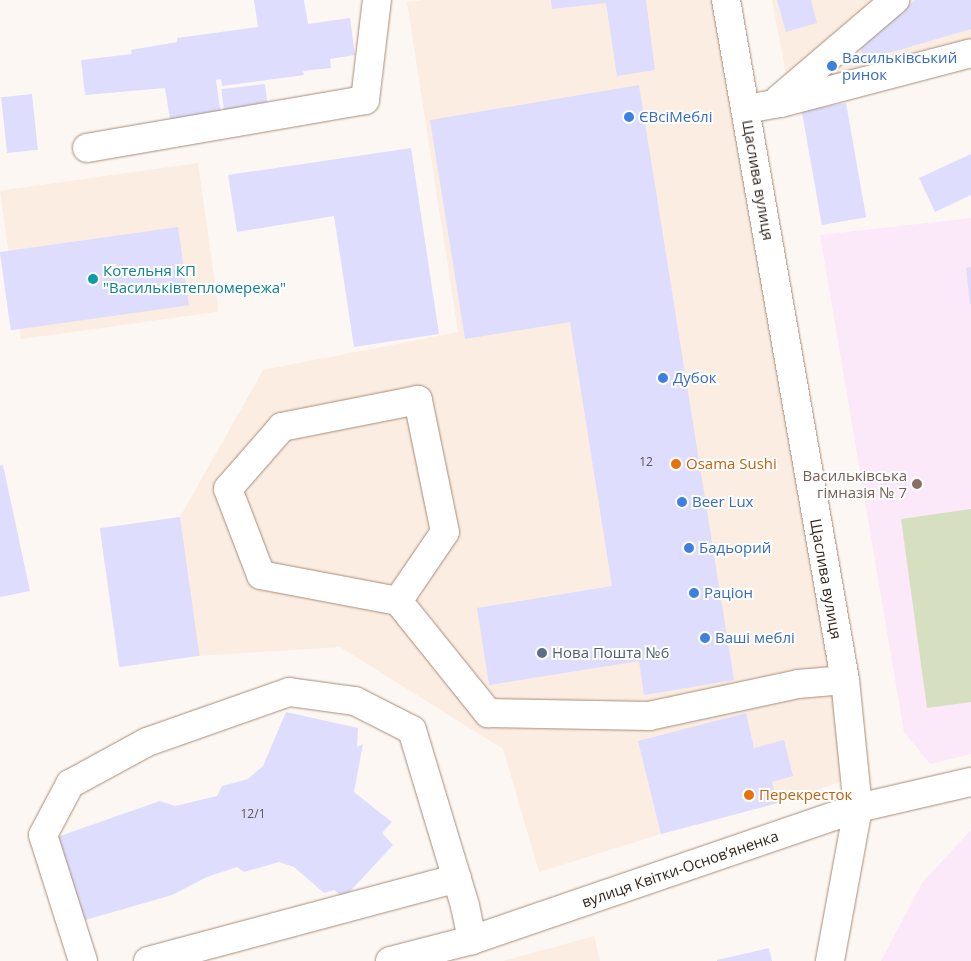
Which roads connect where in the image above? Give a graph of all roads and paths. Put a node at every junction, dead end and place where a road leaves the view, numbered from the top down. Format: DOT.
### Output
graph roads {
  1 [pos="377,0"];
  2 [pos="726,0"];
  3 [pos="895,0"];
  4 [pos="971,53"];
  5 [pos="746,109"];
  6 [pos="87,148"];
  7 [pos="398,601"];
  8 [pos="845,680"];
  9 [pos="971,782"];
  10 [pos="858,808"];
  11 [pos="457,878"];
  12 [pos="472,940"];
  13 [pos="83,961"];
  14 [pos="148,961"];
  15 [pos="390,961"];
  16 [pos="830,961"];
  1 -- 6 [label="street"];
  2 -- 5 [label="street, Щаслива вулиця"];
  3 -- 5 [label="street"];
  4 -- 5 [label="street, Щаслива вулиця"];
  5 -- 8 [label="street, Щаслива вулиця"];
  7 -- 7 [label="street"];
  7 -- 8 [label="street"];
  8 -- 10 [label="street, Щаслива вулиця"];
  9 -- 10 [label="street, вулиця Квітки-Основʼяненка"];
  10 -- 12 [label="street, вулиця Квітки-Основʼяненка"];
  10 -- 16 [label="street, Щаслива вулиця"];
  11 -- 12 [label="street"];
  11 -- 13 [label="street"];
  11 -- 14 [label="street"];
  12 -- 15 [label="street, вулиця Квітки-Основʼяненка"];
}
